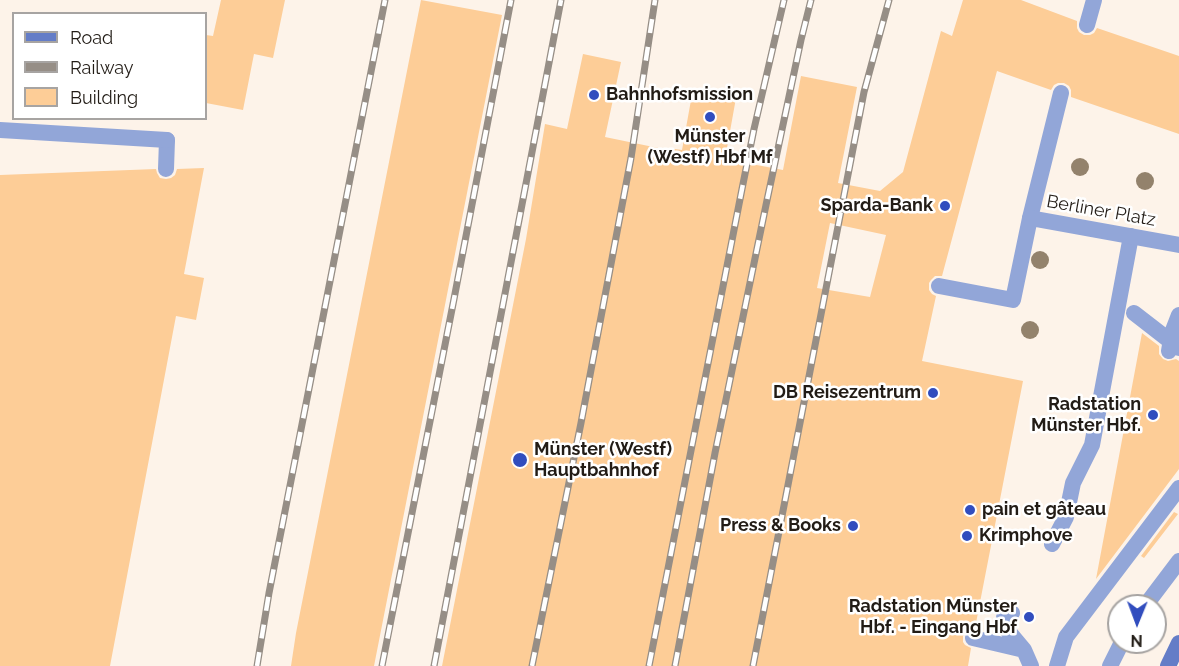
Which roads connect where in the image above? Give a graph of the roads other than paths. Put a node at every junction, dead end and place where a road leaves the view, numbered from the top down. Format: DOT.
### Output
graph roads {
  1 [pos="1094,0"];
  2 [pos="1087,25"];
  3 [pos="1060,93"];
  4 [pos="0,130"];
  5 [pos="166,169"];
  6 [pos="1030,218"];
  7 [pos="1131,236"];
  8 [pos="1179,245"];
  9 [pos="939,286"];
  10 [pos="1134,313"];
  11 [pos="1179,315"];
  12 [pos="1173,347"];
  13 [pos="1179,488"];
  14 [pos="1052,544"];
  15 [pos="1179,561"];
  16 [pos="1154,594"];
  17 [pos="1012,613"];
  18 [pos="973,638"];
  19 [pos="1179,643"];
  20 [pos="1028,662"];
  21 [pos="1057,666"];
  22 [pos="1168,666"];
  1 -- 2 [label="street"];
  3 -- 6 [label="street"];
  4 -- 5 [label="street"];
  6 -- 7 [label="street, Berliner Platz"];
  6 -- 9 [label="street, Berliner Platz"];
  7 -- 8 [label="street, Berliner Platz"];
  7 -- 14 [label="street"];
  10 -- 12 [label="street"];
  11 -- 12 [label="street"];
  13 -- 21 [label="street"];
  15 -- 16 [label="street"];
  17 -- 20 [label="street"];
  18 -- 20 [label="street"];
  19 -- 22 [label="main road"];
}
